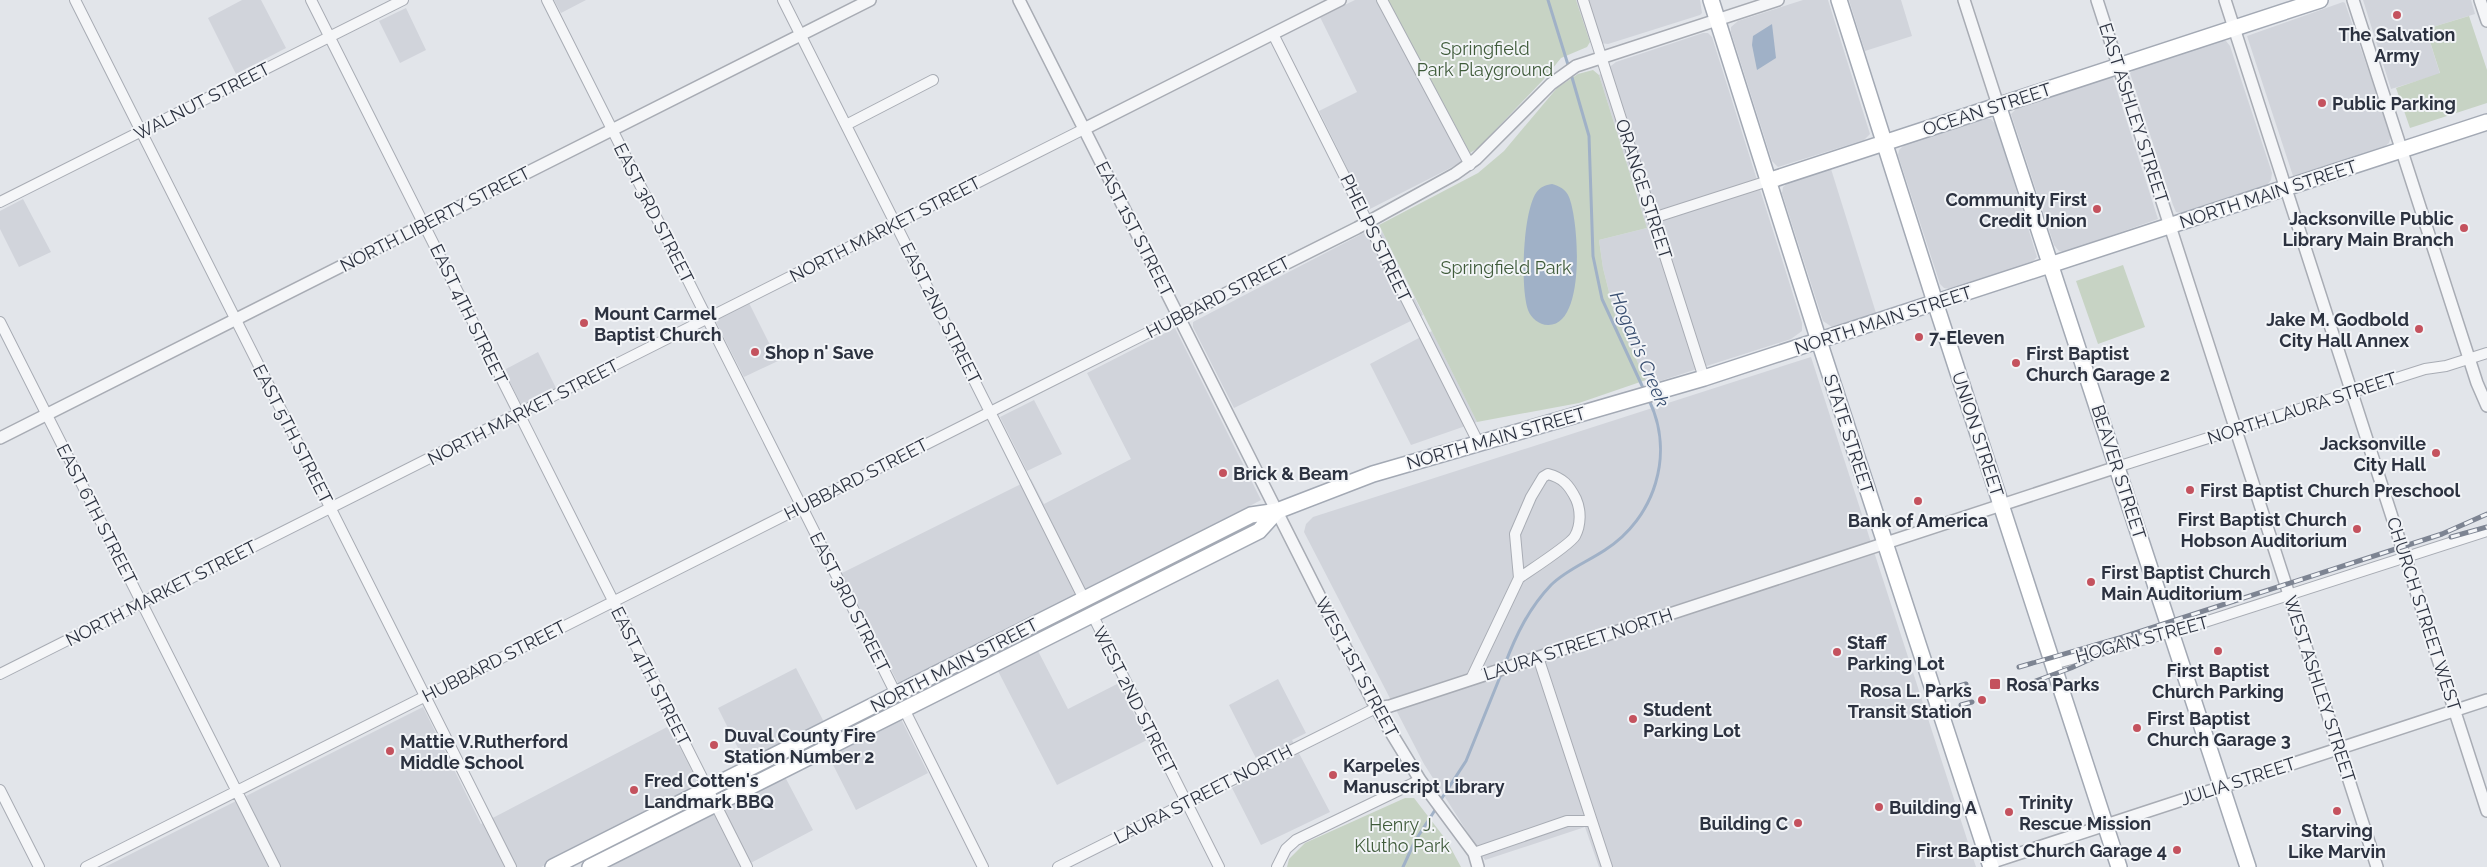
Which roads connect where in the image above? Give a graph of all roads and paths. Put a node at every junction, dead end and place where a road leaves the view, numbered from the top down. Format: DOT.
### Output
graph roads {
  1 [pos="75,0"];
  2 [pos="311,0"];
  3 [pos="403,0"];
  4 [pos="547,0"];
  5 [pos="783,0"];
  6 [pos="870,0"];
  7 [pos="1019,0"];
  8 [pos="1340,0"];
  9 [pos="1382,0"];
  10 [pos="1583,0"];
  11 [pos="1711,0"];
  12 [pos="1778,0"];
  13 [pos="1839,0"];
  14 [pos="1964,0"];
  15 [pos="2097,0"];
  16 [pos="2225,0"];
  17 [pos="2320,0"];
  18 [pos="2353,0"];
  19 [pos="2480,0"];
  20 [pos="1717,20"];
  21 [pos="2487,21"];
  22 [pos="2234,28"];
  23 [pos="1273,34"];
  24 [pos="800,35"];
  25 [pos="329,37"];
  26 [pos="1601,56"];
  27 [pos="2118,65"];
  28 [pos="934,80"];
  29 [pos="1998,105"];
  30 [pos="2487,122"];
  31 [pos="846,125"];
  32 [pos="1084,129"];
  33 [pos="612,130"];
  34 [pos="140,132"];
  35 [pos="1884,142"];
  36 [pos="2402,151"];
  37 [pos="1470,165"];
  38 [pos="1768,181"];
  39 [pos="2286,188"];
  40 [pos="0,202"];
  41 [pos="1654,218"];
  42 [pos="1367,220"];
  43 [pos="424,224"];
  44 [pos="896,224"];
  45 [pos="2170,225"];
  46 [pos="2051,265"];
  47 [pos="1935,302"];
  48 [pos="1179,317"];
  49 [pos="708,318"];
  50 [pos="235,320"];
  51 [pos="0,322"];
  52 [pos="1819,340"];
  53 [pos="2487,353"];
  54 [pos="2469,359"];
  55 [pos="1704,378"];
  56 [pos="2352,392"];
  57 [pos="2487,406"];
  58 [pos="990,411"];
  59 [pos="518,413"];
  60 [pos="46,415"];
  61 [pos="2236,429"];
  62 [pos="0,438"];
  63 [pos="1478,442"];
  64 [pos="2117,467"];
  65 [pos="802,506"];
  66 [pos="2001,506"];
  67 [pos="330,508"];
  68 [pos="1277,511"];
  69 [pos="2487,531"];
  70 [pos="1885,544"];
  71 [pos="2405,557"];
  72 [pos="1519,578"];
  73 [pos="2290,594"];
  74 [pos="1084,599"];
  75 [pos="613,601"];
  76 [pos="141,603"];
  77 [pos="1092,614"];
  78 [pos="2171,632"];
  79 [pos="1538,657"];
  80 [pos="2053,664"];
  81 [pos="0,674"];
  82 [pos="1471,679"];
  83 [pos="896,694"];
  84 [pos="425,696"];
  85 [pos="2487,700"];
  86 [pos="1376,708"];
  87 [pos="904,709"];
  88 [pos="2455,710"];
  89 [pos="2339,747"];
  90 [pos="1420,780"];
  91 [pos="2222,787"];
  92 [pos="708,789"];
  93 [pos="0,790"];
  94 [pos="237,790"];
  95 [pos="1186,802"];
  96 [pos="716,804"];
  97 [pos="2487,811"];
  98 [pos="1591,820"];
  99 [pos="2105,824"];
  100 [pos="1474,853"];
  101 [pos="1990,865"];
  102 [pos="39,867"];
  103 [pos="86,867"];
  104 [pos="275,867"];
  105 [pos="511,867"];
  106 [pos="553,867"];
  107 [pos="590,867"];
  108 [pos="747,867"];
  109 [pos="983,867"];
  110 [pos="1058,867"];
  111 [pos="1219,867"];
  112 [pos="1277,867"];
  113 [pos="1478,867"];
  114 [pos="1607,867"];
  115 [pos="2119,867"];
  116 [pos="2248,867"];
  117 [pos="2378,867"];
  1 -- 34 [label="street, EAST 5TH STREET"];
  2 -- 25 [label="street, EAST 4TH STREET"];
  3 -- 25 [label="street, WALNUT STREET"];
  4 -- 33 [label="street, EAST 3RD STREET"];
  5 -- 24 [label="street, EAST 2ND STREET"];
  6 -- 24 [label="street, NORTH LIBERTY STREET"];
  7 -- 32 [label="street, EAST 1ST STREET"];
  8 -- 23 [label="street, NORTH MARKET STREET"];
  9 -- 37 [label="street"];
  10 -- 26 [label="street, ORANGE STREET"];
  11 -- 20 [label="main road, STATE STREET"];
  12 -- 20 [label="street, HUBBARD STREET"];
  13 -- 35 [label="main road, UNION STREET"];
  14 -- 29 [label="street"];
  15 -- 27 [label="street, EAST ASHLEY STREET"];
  16 -- 22 [label="street, CHURCH STREET WEST"];
  17 -- 22 [label="main road, OCEAN STREET"];
  18 -- 36 [label="street"];
  19 -- 21 [label="street"];
  20 -- 26 [label="street, HUBBARD STREET"];
  20 -- 38 [label="main road, STATE STREET"];
  22 -- 27 [label="main road, OCEAN STREET"];
  22 -- 39 [label="street, CHURCH STREET WEST"];
  23 -- 32 [label="street, NORTH MARKET STREET"];
  23 -- 42 [label="street, PHELPS STREET"];
  24 -- 31 [label="street, EAST 2ND STREET"];
  24 -- 33 [label="street, NORTH LIBERTY STREET"];
  25 -- 34 [label="street, WALNUT STREET"];
  25 -- 43 [label="street, EAST 4TH STREET"];
  26 -- 37 [label="street, HUBBARD STREET"];
  26 -- 41 [label="street, ORANGE STREET"];
  27 -- 29 [label="main road, OCEAN STREET"];
  27 -- 45 [label="street, EAST ASHLEY STREET"];
  28 -- 31 [label="street"];
  29 -- 35 [label="main road, OCEAN STREET"];
  29 -- 46 [label="main road, BEAVER STREET"];
  30 -- 36 [label="main road, NORTH MAIN STREET"];
  31 -- 44 [label="street, EAST 2ND STREET"];
  32 -- 44 [label="street, NORTH MARKET STREET"];
  32 -- 48 [label="street, EAST 1ST STREET"];
  33 -- 43 [label="street, NORTH LIBERTY STREET"];
  33 -- 49 [label="street, EAST 3RD STREET"];
  34 -- 40 [label="street, WALNUT STREET"];
  34 -- 50 [label="street, EAST 5TH STREET"];
  35 -- 38 [label="main road, OCEAN STREET"];
  35 -- 47 [label="main road, UNION STREET"];
  36 -- 39 [label="main road, NORTH MAIN STREET"];
  36 -- 54 [label="street"];
  37 -- 42 [label="street, HUBBARD STREET"];
  38 -- 41 [label="street, OCEAN STREET"];
  38 -- 52 [label="main road, STATE STREET"];
  39 -- 45 [label="main road, NORTH MAIN STREET"];
  39 -- 56 [label="street, CHURCH STREET WEST"];
  41 -- 55 [label="street, ORANGE STREET"];
  42 -- 48 [label="street, HUBBARD STREET"];
  42 -- 63 [label="street, PHELPS STREET"];
  43 -- 50 [label="street, NORTH LIBERTY STREET"];
  43 -- 59 [label="street, EAST 4TH STREET"];
  44 -- 49 [label="street, NORTH MARKET STREET"];
  44 -- 58 [label="street, EAST 2ND STREET"];
  45 -- 46 [label="main road, NORTH MAIN STREET"];
  45 -- 61 [label="street, WEST ASHLEY STREET"];
  46 -- 47 [label="main road, NORTH MAIN STREET"];
  46 -- 64 [label="main road, BEAVER STREET"];
  47 -- 52 [label="main road, NORTH MAIN STREET"];
  47 -- 66 [label="main road, UNION STREET"];
  48 -- 58 [label="street, HUBBARD STREET"];
  48 -- 68 [label="street, EAST 1ST STREET"];
  49 -- 59 [label="street, NORTH MARKET STREET"];
  49 -- 65 [label="street, EAST 3RD STREET"];
  50 -- 60 [label="street, NORTH LIBERTY STREET"];
  50 -- 67 [label="street, EAST 5TH STREET"];
  51 -- 60 [label="street, EAST 6TH STREET"];
  52 -- 55 [label="main road, NORTH MAIN STREET"];
  52 -- 70 [label="main road, STATE STREET"];
  53 -- 54 [label="street, NORTH LAURA STREET"];
  54 -- 56 [label="street, NORTH LAURA STREET"];
  54 -- 57 [label="street"];
  55 -- 63 [label="main road, NORTH MAIN STREET"];
  56 -- 61 [label="street, NORTH LAURA STREET"];
  56 -- 71 [label="street, CHURCH STREET WEST"];
  58 -- 65 [label="street, HUBBARD STREET"];
  58 -- 74 [label="street, EAST 2ND STREET"];
  59 -- 67 [label="street, NORTH MARKET STREET"];
  59 -- 75 [label="street, EAST 4TH STREET"];
  60 -- 62 [label="street, NORTH LIBERTY STREET"];
  60 -- 76 [label="street, EAST 6TH STREET"];
  61 -- 64 [label="street, NORTH LAURA STREET"];
  61 -- 73 [label="street, WEST ASHLEY STREET"];
  63 -- 68 [label="main road, NORTH MAIN STREET"];
  64 -- 66 [label="street, LAURA STREET NORTH"];
  64 -- 78 [label="main road, BEAVER STREET"];
  65 -- 75 [label="street, HUBBARD STREET"];
  65 -- 83 [label="street, EAST 3RD STREET"];
  66 -- 70 [label="street, LAURA STREET NORTH"];
  66 -- 80 [label="main road, UNION STREET"];
  67 -- 76 [label="street, NORTH MARKET STREET"];
  67 -- 84 [label="street, EAST 5TH STREET"];
  68 -- 74 [label="main road, NORTH MAIN STREET"];
  68 -- 77 [label="main road, NORTH MAIN STREET"];
  68 -- 86 [label="street, WEST 1ST STREET"];
  69 -- 71 [label="street, HOGAN STREET"];
  70 -- 79 [label="street, LAURA STREET NORTH"];
  70 -- 101 [label="main road, STATE STREET"];
  71 -- 73 [label="street, HOGAN STREET"];
  71 -- 88 [label="street, CHURCH STREET WEST"];
  72 -- 72 [label="street"];
  72 -- 82 [label="street"];
  73 -- 78 [label="street, HOGAN STREET"];
  73 -- 89 [label="street, WEST ASHLEY STREET"];
  74 -- 83 [label="main road, NORTH MAIN STREET"];
  75 -- 84 [label="street, HUBBARD STREET"];
  75 -- 92 [label="street, EAST 4TH STREET"];
  76 -- 81 [label="street, NORTH MARKET STREET"];
  76 -- 94 [label="street, EAST 6TH STREET"];
  77 -- 87 [label="main road, NORTH MAIN STREET"];
  77 -- 95 [label="street, WEST 2ND STREET"];
  78 -- 80 [label="street, HOGAN STREET"];
  78 -- 91 [label="main road, BEAVER STREET"];
  79 -- 82 [label="street, LAURA STREET NORTH"];
  79 -- 98 [label="street"];
  80 -- 99 [label="main road, UNION STREET"];
  82 -- 86 [label="street, LAURA STREET NORTH"];
  83 -- 92 [label="main road, NORTH MAIN STREET"];
  84 -- 94 [label="street, HUBBARD STREET"];
  84 -- 105 [label="street, EAST 5TH STREET"];
  85 -- 88 [label="street, JULIA STREET"];
  86 -- 90 [label="street, WEST 1ST STREET"];
  86 -- 95 [label="street, LAURA STREET NORTH"];
  87 -- 96 [label="main road, NORTH MAIN STREET"];
  87 -- 109 [label="street"];
  88 -- 89 [label="street, JULIA STREET"];
  88 -- 97 [label="street, CHURCH STREET WEST"];
  89 -- 91 [label="street, JULIA STREET"];
  89 -- 117 [label="street, WEST ASHLEY STREET"];
  90 -- 100 [label="street, WEST 1ST STREET"];
  90 -- 112 [label="street"];
  91 -- 99 [label="street, JULIA STREET"];
  91 -- 116 [label="main road, BEAVER STREET"];
  92 -- 96 [label="street, EAST 4TH STREET"];
  92 -- 106 [label="main road, NORTH MAIN STREET"];
  93 -- 102 [label="street"];
  94 -- 103 [label="street, HUBBARD STREET"];
  94 -- 104 [label="street, EAST 6TH STREET"];
  95 -- 110 [label="street, LAURA STREET NORTH"];
  95 -- 111 [label="street, WEST 2ND STREET"];
  96 -- 107 [label="main road, NORTH MAIN STREET"];
  96 -- 108 [label="street, EAST 4TH STREET"];
  98 -- 100 [label="street"];
  98 -- 114 [label="street"];
  99 -- 101 [label="street, JULIA STREET"];
  99 -- 115 [label="main road, UNION STREET"];
  100 -- 113 [label="street, WEST 1ST STREET"];
}
